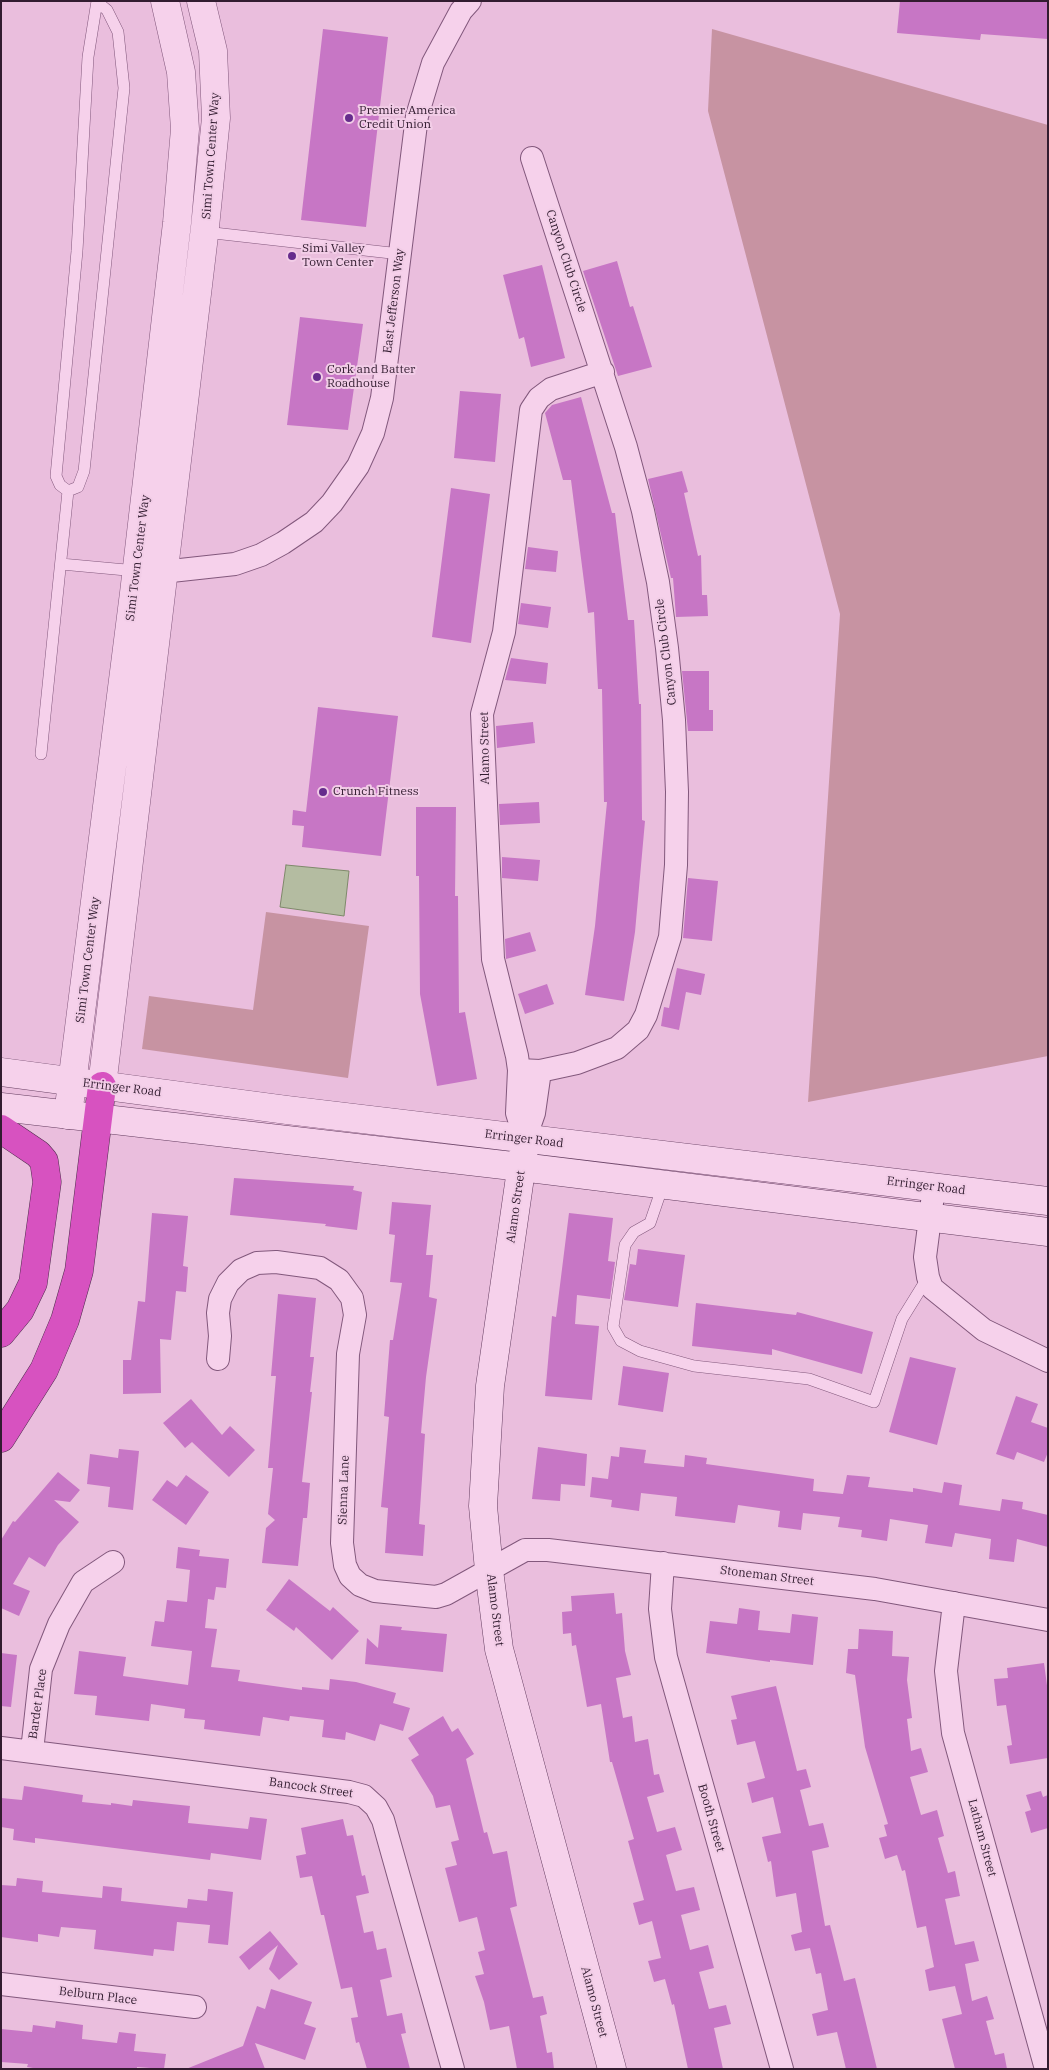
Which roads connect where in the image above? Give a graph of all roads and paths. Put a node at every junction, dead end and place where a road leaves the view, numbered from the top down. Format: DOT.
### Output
graph roads {
  1 [pos="97,1"];
  2 [pos="165,1"];
  3 [pos="201,1"];
  4 [pos="470,1"];
  5 [pos="532,158"];
  6 [pos="176,230"];
  7 [pos="205,232"];
  8 [pos="400,254"];
  9 [pos="603,372"];
  10 [pos="68,491"];
  11 [pos="61,564"];
  12 [pos="150,571"];
  13 [pos="41,754"];
  14 [pos="530,1070"];
  15 [pos="1,1072"];
  16 [pos="72,1082"];
  17 [pos="102,1086"];
  18 [pos="1,1107"];
  19 [pos="68,1115"];
  20 [pos="98,1118"];
  21 [pos="1,1128"];
  22 [pos="525,1139"];
  23 [pos="521,1167"];
  24 [pos="663,1185"];
  25 [pos="934,1187"];
  26 [pos="1048,1201"];
  27 [pos="930,1219"];
  28 [pos="1048,1232"];
  29 [pos="928,1276"];
  30 [pos="1,1333"];
  31 [pos="218,1359"];
  32 [pos="1048,1361"];
  33 [pos="1,1438"];
  34 [pos="113,1562"];
  35 [pos="663,1563"];
  36 [pos="489,1570"];
  37 [pos="954,1603"];
  38 [pos="1048,1620"];
  39 [pos="1,1748"];
  40 [pos="32,1751"];
  41 [pos="1,1984"];
  42 [pos="195,2007"];
  43 [pos="453,2069"];
  44 [pos="612,2069"];
  45 [pos="782,2069"];
  46 [pos="1046,2069"];
  1 -- 10 [label="lane"];
  1 -- 10 [label="lane"];
  2 -- 6 [label="main road, Simi Town Center Way"];
  3 -- 7 [label="main road, Simi Town Center Way"];
  4 -- 8 [label="street, East Jefferson Way"];
  5 -- 9 [label="street, Canyon Club Circle"];
  6 -- 7 [label="main road"];
  6 -- 12 [label="main road, Simi Town Center Way"];
  7 -- 8 [label="lane"];
  7 -- 12 [label="main road, Simi Town Center Way"];
  8 -- 12 [label="street, East Jefferson Way"];
  9 -- 14 [label="street, Alamo Street"];
  9 -- 14 [label="street, Canyon Club Circle"];
  10 -- 11 [label="lane"];
  11 -- 12 [label="lane"];
  11 -- 13 [label="lane"];
  12 -- 16 [label="main road, Simi Town Center Way"];
  12 -- 17 [label="main road, Simi Town Center Way"];
  14 -- 22 [label="street, Alamo Street"];
  15 -- 16 [label="main road, Erringer Road"];
  16 -- 17 [label="main road, Erringer Road"];
  16 -- 19 [label="main road, Simi Town Center Way"];
  17 -- 20 [label="highway"];
  17 -- 22 [label="main road, Erringer Road"];
  18 -- 19 [label="main road"];
  19 -- 20 [label="main road"];
  20 -- 23 [label="main road"];
  20 -- 33 [label="highway"];
  21 -- 30 [label="highway"];
  22 -- 23 [label="main road, Alamo Street"];
  22 -- 25 [label="main road, Erringer Road"];
  23 -- 24 [label="main road"];
  23 -- 36 [label="main road, Alamo Street"];
  24 -- 27 [label="main road"];
  24 -- 29 [label="lane"];
  25 -- 26 [label="main road, Erringer Road"];
  25 -- 27 [label="street"];
  27 -- 28 [label="main road"];
  27 -- 29 [label="street"];
  29 -- 32 [label="street"];
  31 -- 36 [label="street, Sienna Lane"];
  34 -- 40 [label="street, Bardet Place"];
  35 -- 36 [label="street, Stoneman Street"];
  35 -- 37 [label="street, Stoneman Street"];
  35 -- 45 [label="street, Booth Street"];
  36 -- 44 [label="main road, Alamo Street"];
  37 -- 38 [label="street, Stoneman Street"];
  37 -- 46 [label="street, Latham Street"];
  39 -- 40 [label="street, Bancock Street"];
  40 -- 43 [label="street, Bancock Street"];
  41 -- 42 [label="street, Belburn Place"];
}
